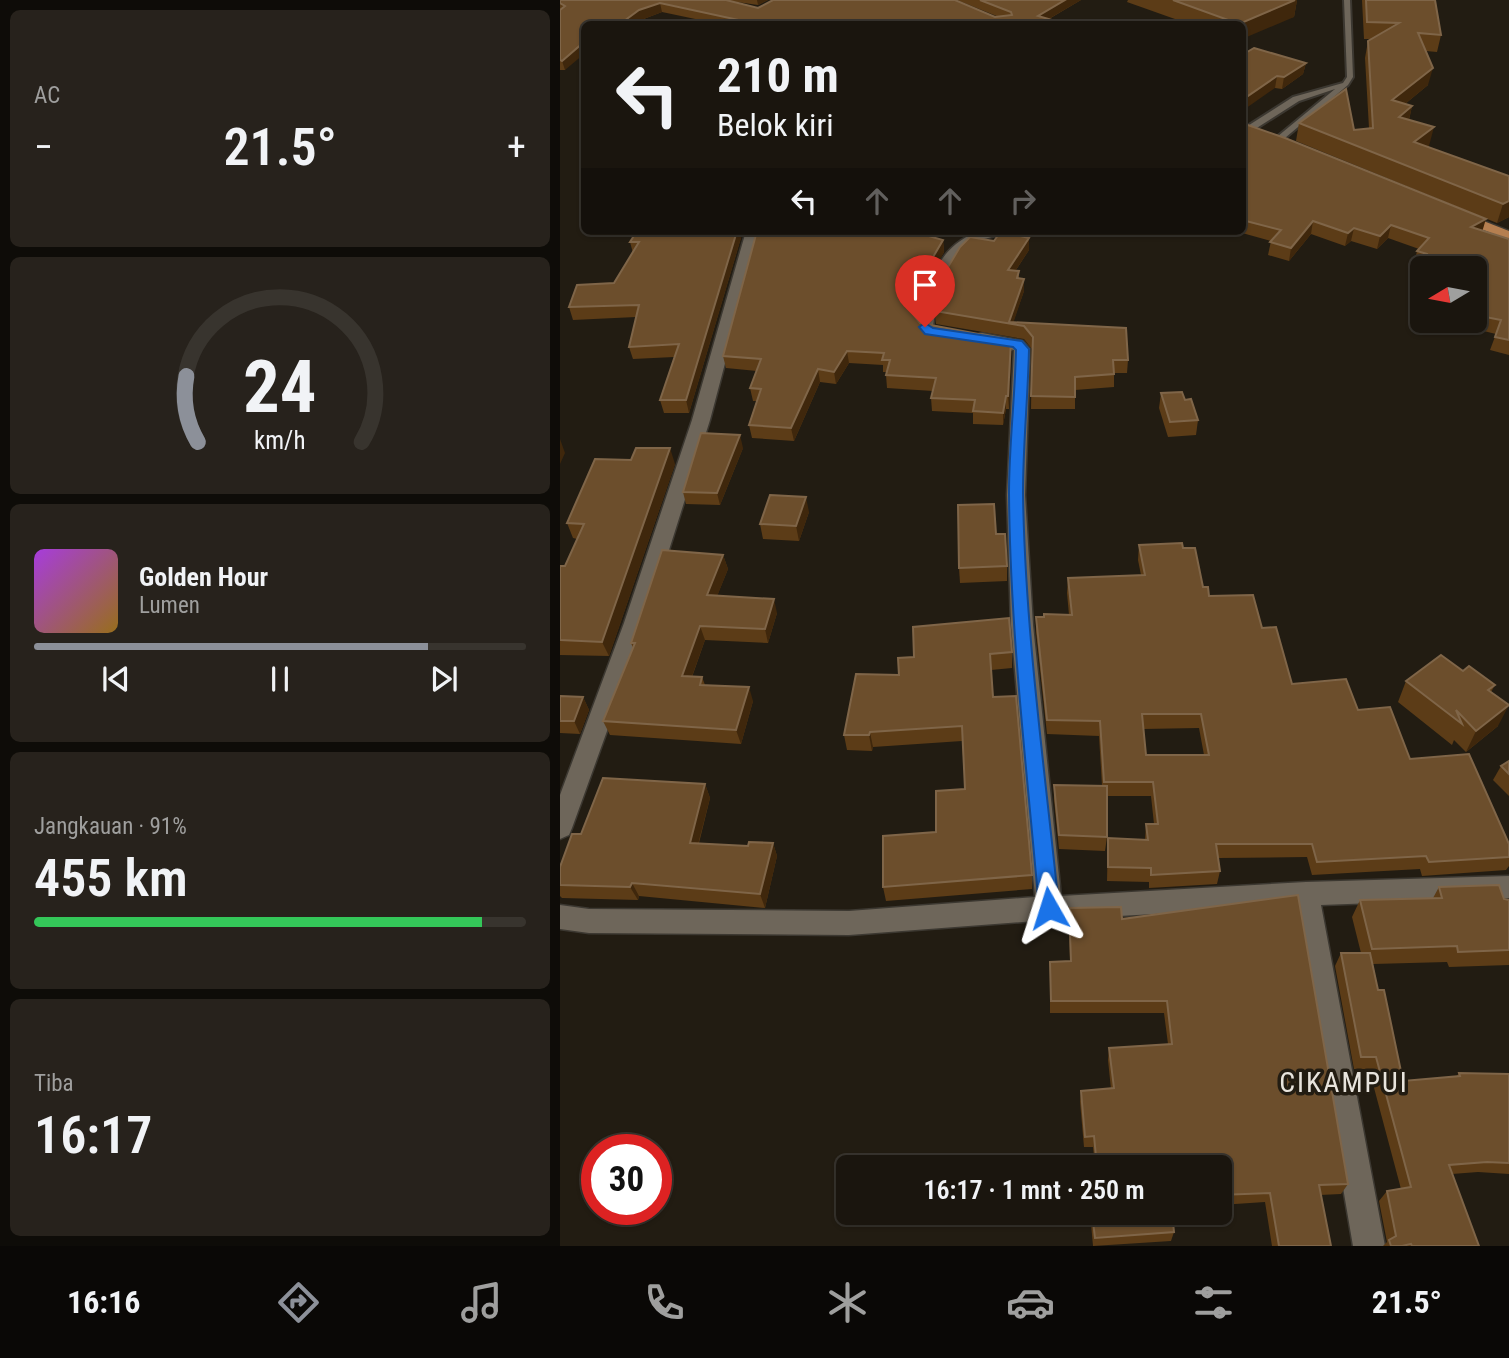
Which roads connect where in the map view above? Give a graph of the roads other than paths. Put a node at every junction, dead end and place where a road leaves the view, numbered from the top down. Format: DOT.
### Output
graph roads {
  1 [pos="1347,0"];
  2 [pos="1346,84"];
  3 [pos="1246,127"];
  4 [pos="1282,143"];
  5 [pos="1449,212"];
  6 [pos="752,235"];
  7 [pos="984,235"];
  8 [pos="1509,236"];
  9 [pos="560,828"];
  10 [pos="1509,887"];
  11 [pos="1306,894"];
  12 [pos="1049,908"];
  13 [pos="560,917"];
  14 [pos="1369,1246"];
  1 -- 2 [label="lane"];
  2 -- 3 [label="lane"];
  2 -- 4 [label="lane"];
  3 -- 4 [label="main road"];
  5 -- 8 [label="main road"];
  6 -- 9 [label="street"];
  7 -- 12 [label="street"];
  10 -- 11 [label="street"];
  11 -- 12 [label="street"];
  11 -- 14 [label="street"];
  12 -- 13 [label="street"];
}
